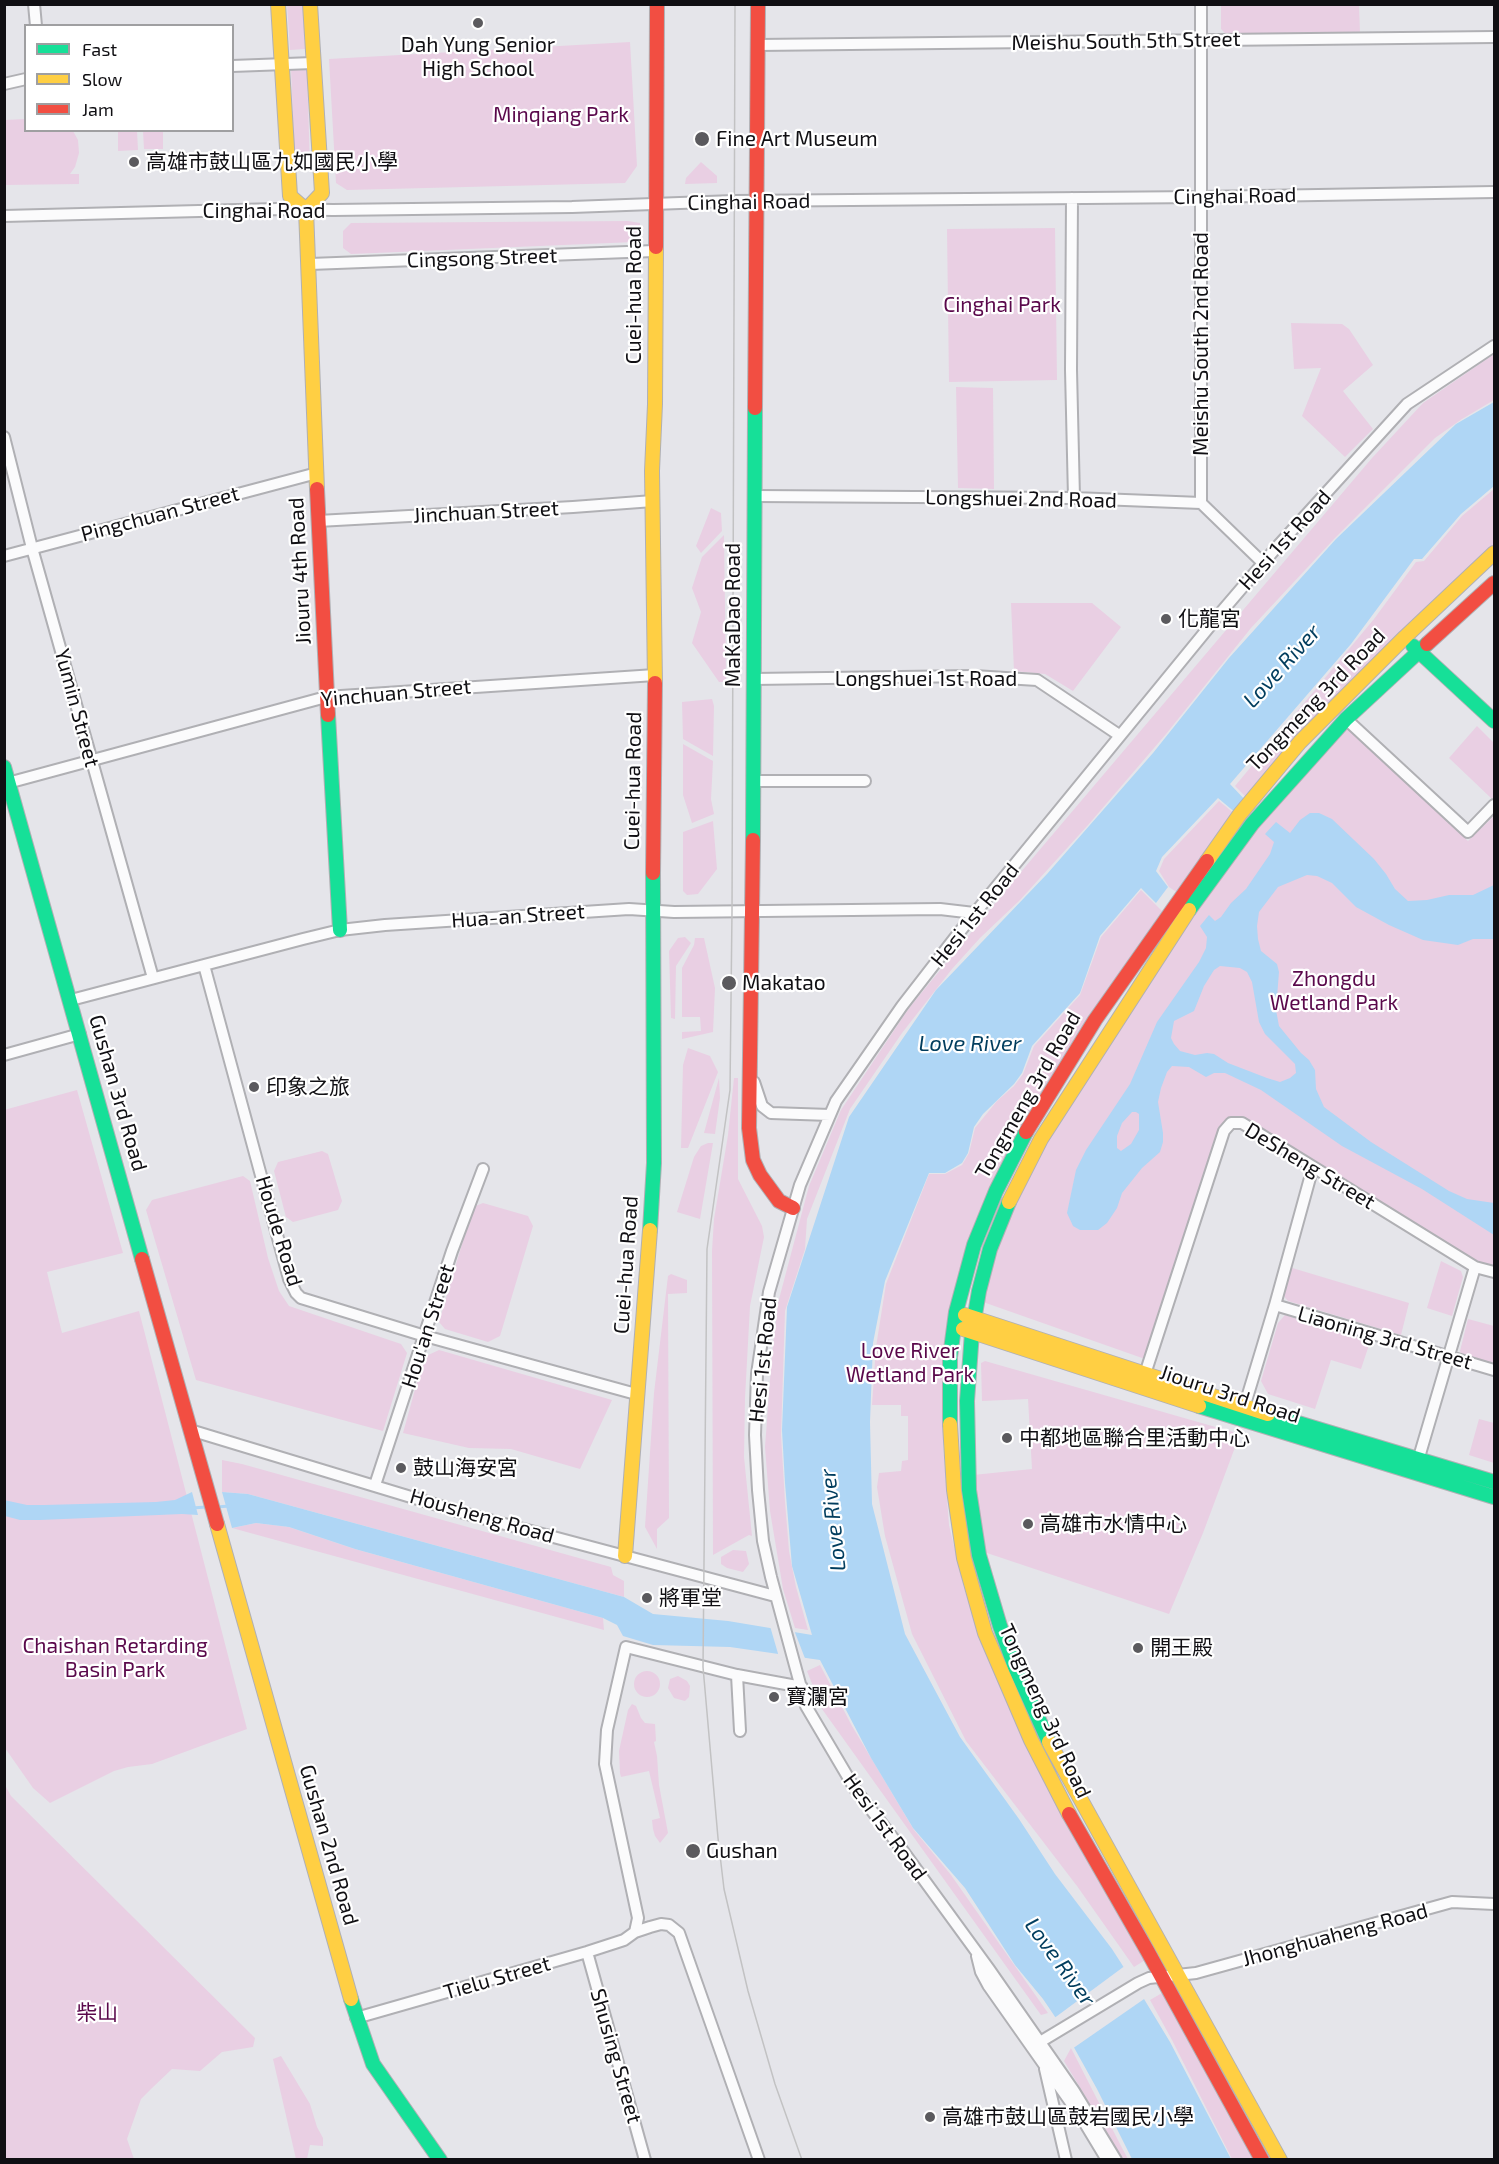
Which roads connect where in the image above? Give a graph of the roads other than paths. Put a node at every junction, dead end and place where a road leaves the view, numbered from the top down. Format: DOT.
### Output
graph roads {
  1 [pos="34,4"];
  2 [pos="278,4"];
  3 [pos="310,4"];
  4 [pos="657,4"];
  5 [pos="758,4"];
  6 [pos="1201,4"];
  7 [pos="36,24"];
  8 [pos="1494,37"];
  9 [pos="1201,40"];
  10 [pos="758,45"];
  11 [pos="314,63"];
  12 [pos="281,64"];
  13 [pos="234,66"];
  14 [pos="24,79"];
  15 [pos="4,84"];
  16 [pos="1494,192"];
  17 [pos="1201,197"];
  18 [pos="1072,198"];
  19 [pos="757,201"];
  20 [pos="655,204"];
  21 [pos="306,210"];
  22 [pos="4,216"];
  23 [pos="654,251"];
  24 [pos="310,264"];
  25 [pos="1494,346"];
  26 [pos="4,437"];
  27 [pos="317,473"];
  28 [pos="755,496"];
  29 [pos="1074,498"];
  30 [pos="653,501"];
  31 [pos="1201,503"];
  32 [pos="318,521"];
  33 [pos="32,548"];
  34 [pos="1494,553"];
  35 [pos="4,556"];
  36 [pos="1263,563"];
  37 [pos="1494,583"];
  38 [pos="1405,637"];
  39 [pos="1419,651"];
  40 [pos="655,675"];
  41 [pos="753,679"];
  42 [pos="326,696"];
  43 [pos="1346,719"];
  44 [pos="1494,721"];
  45 [pos="1119,735"];
  46 [pos="91,760"];
  47 [pos="4,767"];
  48 [pos="754,781"];
  49 [pos="866,781"];
  50 [pos="7,783"];
  51 [pos="1494,805"];
  52 [pos="654,911"];
  53 [pos="753,911"];
  54 [pos="974,913"];
  55 [pos="340,930"];
  56 [pos="204,965"];
  57 [pos="153,978"];
  58 [pos="71,1000"];
  59 [pos="80,1034"];
  60 [pos="4,1055"];
  61 [pos="750,1060"];
  62 [pos="830,1115"];
  63 [pos="1313,1167"];
  64 [pos="483,1169"];
  65 [pos="793,1208"];
  66 [pos="1475,1266"];
  67 [pos="1494,1272"];
  68 [pos="1275,1305"];
  69 [pos="955,1319"];
  70 [pos="973,1325"];
  71 [pos="425,1336"];
  72 [pos="1448,1356"];
  73 [pos="1494,1370"];
  74 [pos="1145,1374"];
  75 [pos="636,1394"];
  76 [pos="1242,1413"];
  77 [pos="190,1430"];
  78 [pos="950,1437"];
  79 [pos="968,1437"];
  80 [pos="1419,1459"];
  81 [pos="1415,1473"];
  82 [pos="1494,1482"];
  83 [pos="375,1485"];
  84 [pos="1494,1497"];
  85 [pos="980,1555"];
  86 [pos="625,1556"];
  87 [pos="964,1558"];
  88 [pos="775,1596"];
  89 [pos="737,1675"];
  90 [pos="802,1687"];
  91 [pos="740,1731"];
  92 [pos="1494,1904"];
  93 [pos="635,1932"];
  94 [pos="587,1952"];
  95 [pos="977,1952"];
  96 [pos="1176,1974"];
  97 [pos="1155,1977"];
  98 [pos="356,2018"];
  99 [pos="1040,2042"];
  100 [pos="1043,2061"];
  101 [pos="1071,2102"];
  102 [pos="1054,2109"];
  103 [pos="440,2160"];
  104 [pos="645,2160"];
  105 [pos="759,2160"];
  106 [pos="1066,2160"];
  107 [pos="1107,2160"];
  108 [pos="1116,2160"];
  109 [pos="1262,2160"];
  110 [pos="1280,2160"];
  1 -- 7 [label="street"];
  2 -- 12 [label="street"];
  3 -- 11 [label="street"];
  4 -- 20 [label="street, Cuei-hua Road"];
  5 -- 10 [label="street, MaKaDao Road"];
  6 -- 9 [label="street, Meishu South 2nd Road"];
  8 -- 9 [label="street, Meishu South 5th Street"];
  9 -- 10 [label="street, Meishu South 5th Street"];
  9 -- 17 [label="street, Meishu South 2nd Road"];
  10 -- 19 [label="street, MaKaDao Road"];
  11 -- 12 [label="street"];
  11 -- 21 [label="street"];
  12 -- 13 [label="street"];
  12 -- 21 [label="street"];
  14 -- 15 [label="street"];
  16 -- 17 [label="street, Cinghai Road"];
  17 -- 18 [label="street, Cinghai Road"];
  17 -- 31 [label="street, Meishu South 2nd Road"];
  18 -- 19 [label="street, Cinghai Road"];
  18 -- 29 [label="street"];
  19 -- 20 [label="street, Cinghai Road"];
  19 -- 28 [label="street, MaKaDao Road"];
  20 -- 21 [label="street, Cinghai Road"];
  20 -- 23 [label="street, Cuei-hua Road"];
  21 -- 22 [label="street, Cinghai Road"];
  21 -- 24 [label="street, Jiouru 4th Road"];
  23 -- 24 [label="street, Cingsong Street"];
  23 -- 30 [label="street, Cuei-hua Road"];
  24 -- 27 [label="street, Jiouru 4th Road"];
  25 -- 36 [label="street, Hesi 1st Road"];
  26 -- 33 [label="street, Yumin Street"];
  27 -- 32 [label="street, Jiouru 4th Road"];
  27 -- 33 [label="street, Pingchuan Street"];
  28 -- 29 [label="street, Longshuei 2nd Road"];
  28 -- 41 [label="street, MaKaDao Road"];
  29 -- 31 [label="street, Longshuei 2nd Road"];
  30 -- 32 [label="street, Jinchuan Street"];
  30 -- 40 [label="street, Cuei-hua Road"];
  31 -- 36 [label="street"];
  32 -- 42 [label="street, Jiouru 4th Road"];
  33 -- 35 [label="street, Pingchuan Street"];
  33 -- 46 [label="street, Yumin Street"];
  34 -- 38 [label="street, Tongmeng 3rd Road"];
  36 -- 45 [label="street, Hesi 1st Road"];
  37 -- 39 [label="street, Tongmeng 3rd Road"];
  38 -- 39 [label="street"];
  38 -- 69 [label="street, Tongmeng 3rd Road"];
  39 -- 43 [label="street, Tongmeng 3rd Road"];
  39 -- 44 [label="street"];
  40 -- 42 [label="street, Yinchuan Street"];
  40 -- 52 [label="street, Cuei-hua Road"];
  41 -- 45 [label="street, Longshuei 1st Road"];
  41 -- 48 [label="street, MaKaDao Road"];
  42 -- 46 [label="street, Yinchuan Street"];
  42 -- 55 [label="street, Jiouru 4th Road"];
  43 -- 51 [label="street"];
  43 -- 70 [label="street, Tongmeng 3rd Road"];
  45 -- 54 [label="street, Hesi 1st Road"];
  46 -- 50 [label="street, Yinchuan Street"];
  46 -- 57 [label="street, Yumin Street"];
  47 -- 50 [label="street, Gushan 3rd Road"];
  48 -- 49 [label="street"];
  48 -- 53 [label="street, MaKaDao Road"];
  50 -- 58 [label="street, Gushan 3rd Road"];
  52 -- 53 [label="street, Hua-an Street"];
  52 -- 55 [label="street, Hua-an Street"];
  52 -- 75 [label="street, Cuei-hua Road"];
  53 -- 54 [label="street, Hua-an Street"];
  53 -- 61 [label="street, MaKaDao Road"];
  54 -- 62 [label="street, Hesi 1st Road"];
  55 -- 56 [label="street, Hua-an Street"];
  56 -- 57 [label="street, Hua-an Street"];
  56 -- 71 [label="street, Houde Road"];
  57 -- 58 [label="street, Hua-an Street"];
  58 -- 59 [label="street, Gushan 3rd Road"];
  59 -- 60 [label="street"];
  59 -- 77 [label="street, Gushan 3rd Road"];
  61 -- 62 [label="street"];
  61 -- 65 [label="street, MaKaDao Road"];
  62 -- 65 [label="street, Hesi 1st Road"];
  63 -- 66 [label="street, DeSheng Street"];
  63 -- 68 [label="street"];
  63 -- 74 [label="street, DeSheng Street"];
  64 -- 71 [label="street, Hou'an Street"];
  65 -- 88 [label="street, Hesi 1st Road"];
  66 -- 67 [label="street, DeSheng Street"];
  66 -- 72 [label="street"];
  68 -- 72 [label="street, Liaoning 3rd Street"];
  68 -- 76 [label="street"];
  69 -- 70 [label="street, Jiouru 3rd Road"];
  69 -- 78 [label="street, Tongmeng 3rd Road"];
  70 -- 74 [label="street, Jiouru 3rd Road"];
  70 -- 76 [label="street, Jiouru 3rd Road"];
  70 -- 79 [label="street, Tongmeng 3rd Road"];
  71 -- 75 [label="street, Houde Road"];
  71 -- 83 [label="street, Hou'an Street"];
  72 -- 73 [label="street, Liaoning 3rd Street"];
  72 -- 80 [label="street"];
  74 -- 76 [label="street, Jiouru 3rd Road"];
  75 -- 86 [label="street, Cuei-hua Road"];
  76 -- 80 [label="street, Jiouru 3rd Road"];
  76 -- 81 [label="street, Jiouru 3rd Road"];
  77 -- 83 [label="street, Housheng Road"];
  77 -- 98 [label="street, Gushan 2nd Road"];
  78 -- 79 [label="street"];
  78 -- 87 [label="street, Tongmeng 3rd Road"];
  79 -- 85 [label="street, Tongmeng 3rd Road"];
  80 -- 81 [label="street"];
  80 -- 82 [label="street, Jiouru 3rd Road"];
  81 -- 84 [label="street, Jiouru 3rd Road"];
  83 -- 86 [label="street, Housheng Road"];
  85 -- 87 [label="street"];
  85 -- 96 [label="street, Tongmeng 3rd Road"];
  86 -- 88 [label="street, Housheng Road"];
  87 -- 97 [label="street, Tongmeng 3rd Road"];
  88 -- 90 [label="street, Hesi 1st Road"];
  89 -- 90 [label="street"];
  89 -- 91 [label="street"];
  89 -- 93 [label="street"];
  90 -- 95 [label="street, Hesi 1st Road"];
  92 -- 96 [label="street, Jhonghuaheng Road"];
  93 -- 94 [label="street, Tielu Street"];
  93 -- 105 [label="street, Tielu Street"];
  94 -- 98 [label="street, Tielu Street"];
  94 -- 104 [label="street, Shusing Street"];
  95 -- 99 [label="street, Hesi 1st Road"];
  95 -- 100 [label="street, Hesi 1st Road"];
  96 -- 97 [label="street, Jhonghuaheng Road"];
  96 -- 110 [label="street, Tongmeng 3rd Road"];
  97 -- 99 [label="street"];
  97 -- 109 [label="street, Tongmeng 3rd Road"];
  98 -- 103 [label="street, Gushan 2nd Road"];
  99 -- 108 [label="street, Hesi 1st Road"];
  100 -- 101 [label="street, Hesi 1st Road"];
  100 -- 102 [label="street"];
  101 -- 102 [label="street"];
  101 -- 107 [label="street, Hesi 1st Road"];
  102 -- 106 [label="street"];
}
